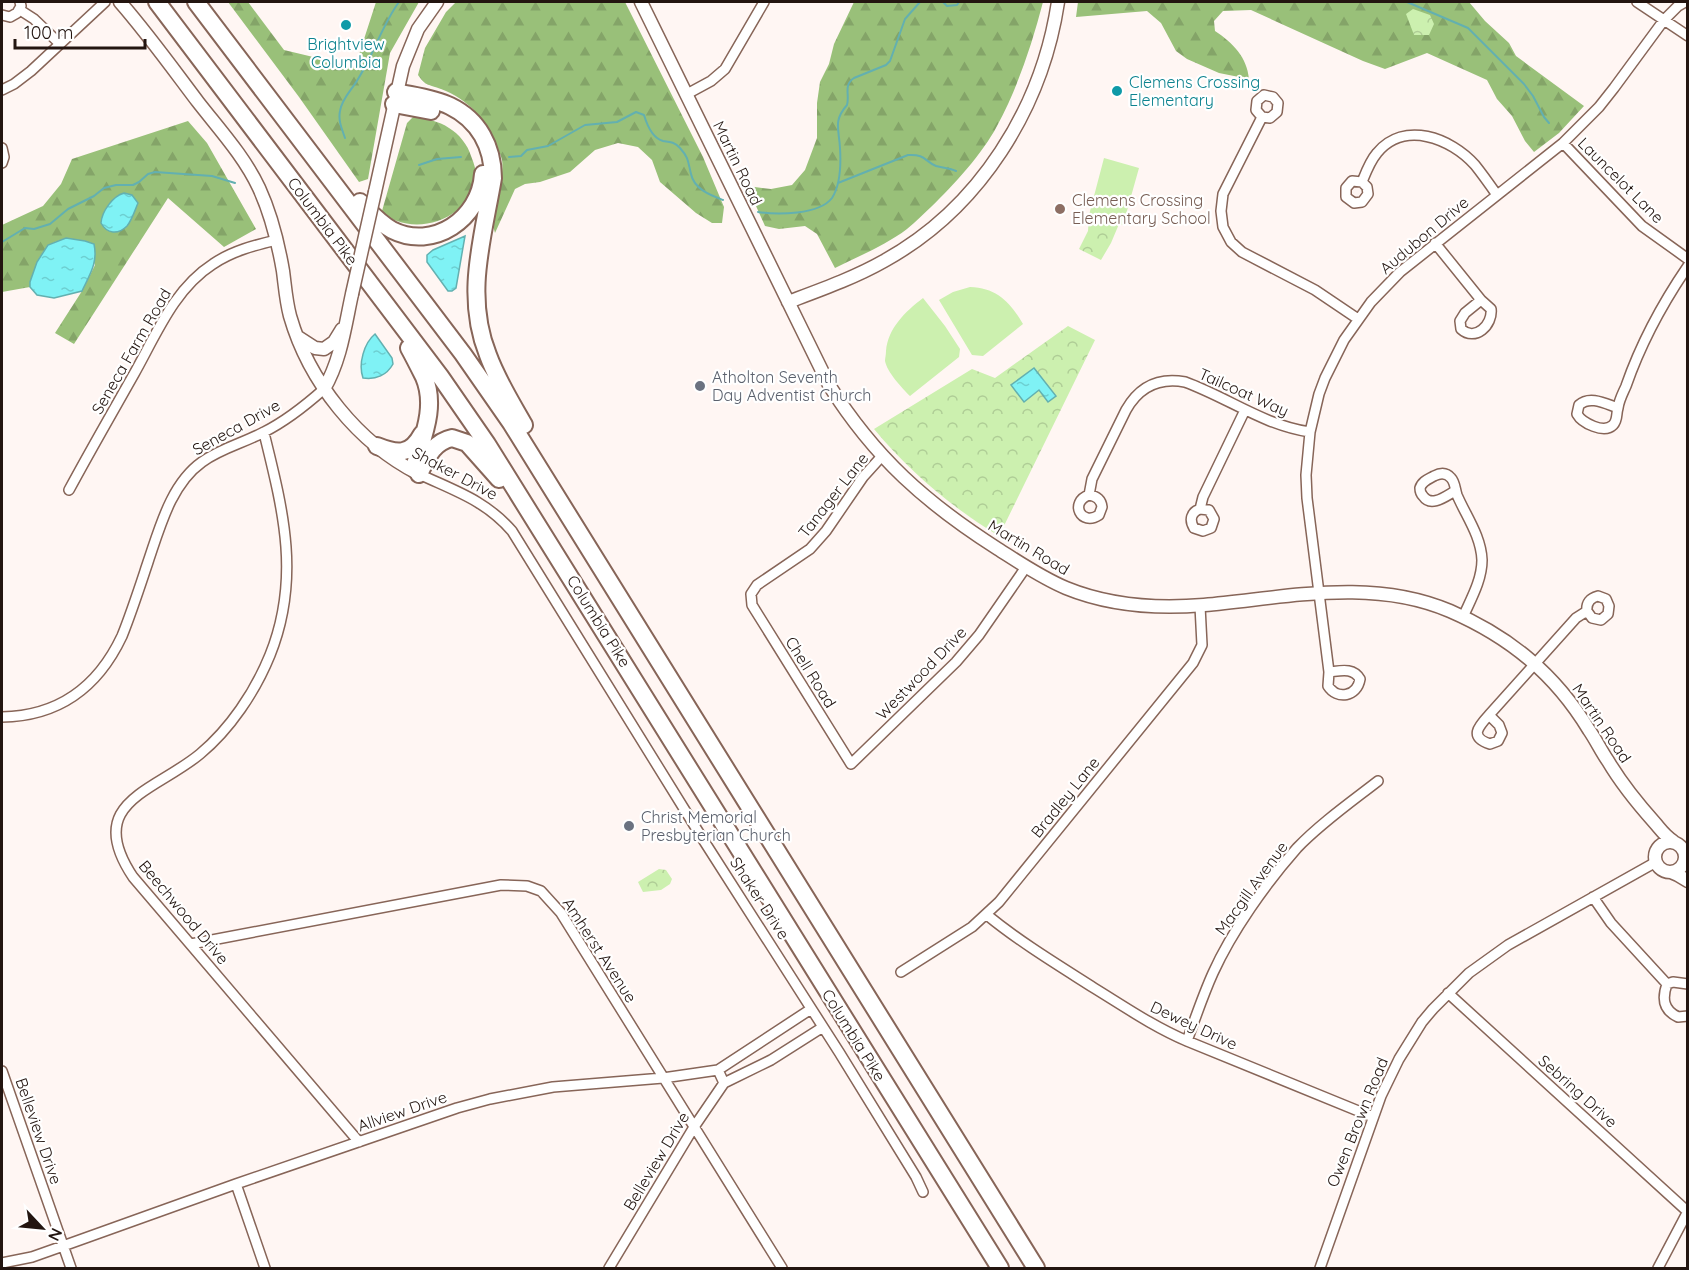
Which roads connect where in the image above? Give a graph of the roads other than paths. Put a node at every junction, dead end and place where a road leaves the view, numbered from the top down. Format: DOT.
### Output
graph roads {
  1 [pos="105,2"];
  2 [pos="120,2"];
  3 [pos="157,2"];
  4 [pos="196,2"];
  5 [pos="437,2"];
  6 [pos="640,2"];
  7 [pos="764,2"];
  8 [pos="1058,2"];
  9 [pos="1637,2"];
  10 [pos="1685,2"];
  11 [pos="20,6"];
  12 [pos="2,15"];
  13 [pos="1664,20"];
  14 [pos="1688,36"];
  15 [pos="60,44"];
  16 [pos="2,90"];
  17 [pos="687,94"];
  18 [pos="395,98"];
  19 [pos="1262,117"];
  20 [pos="290,125"];
  21 [pos="1563,143"];
  22 [pos="2,148"];
  23 [pos="2,163"];
  24 [pos="1362,182"];
  25 [pos="1497,195"];
  26 [pos="277,240"];
  27 [pos="1436,243"];
  28 [pos="1688,260"];
  29 [pos="1688,266"];
  30 [pos="1481,300"];
  31 [pos="788,302"];
  32 [pos="386,304"];
  33 [pos="1358,319"];
  34 [pos="346,322"];
  35 [pos="297,337"];
  36 [pos="324,389"];
  37 [pos="1618,408"];
  38 [pos="1245,410"];
  39 [pos="426,426"];
  40 [pos="1310,432"];
  41 [pos="264,433"];
  42 [pos="377,446"];
  43 [pos="882,456"];
  44 [pos="416,473"];
  45 [pos="69,490"];
  46 [pos="1455,491"];
  47 [pos="1089,495"];
  48 [pos="1200,509"];
  49 [pos="542,530"];
  50 [pos="592,553"];
  51 [pos="1026,567"];
  52 [pos="1318,592"];
  53 [pos="751,594"];
  54 [pos="1200,606"];
  55 [pos="1587,612"];
  56 [pos="1462,616"];
  57 [pos="1535,663"];
  58 [pos="1329,672"];
  59 [pos="1489,715"];
  60 [pos="2,717"];
  61 [pos="851,764"];
  62 [pos="1378,781"];
  63 [pos="1644,812"];
  64 [pos="1679,842"];
  65 [pos="1658,847"];
  66 [pos="1686,859"];
  67 [pos="1656,862"];
  68 [pos="1671,872"];
  69 [pos="1688,881"];
  70 [pos="1593,897"];
  71 [pos="987,915"];
  72 [pos="191,944"];
  73 [pos="901,972"];
  74 [pos="1667,984"];
  75 [pos="1688,984"];
  76 [pos="1448,993"];
  77 [pos="811,1009"];
  78 [pos="1688,1016"];
  79 [pos="823,1027"];
  80 [pos="1187,1041"];
  81 [pos="718,1070"];
  82 [pos="2,1071"];
  83 [pos="663,1078"];
  84 [pos="724,1083"];
  85 [pos="1373,1117"];
  86 [pos="694,1127"];
  87 [pos="359,1142"];
  88 [pos="236,1184"];
  89 [pos="923,1192"];
  90 [pos="1687,1212"];
  91 [pos="63,1246"];
  92 [pos="2,1263"];
  93 [pos="71,1269"];
  94 [pos="265,1269"];
  95 [pos="609,1269"];
  96 [pos="782,1269"];
  97 [pos="1000,1269"];
  98 [pos="1036,1269"];
  99 [pos="1320,1269"];
  100 [pos="1658,1269"];
  1 -- 15 [label="street"];
  2 -- 26 [label="street, Shaker Drive"];
  3 -- 32 [label="highway, Columbia Pike"];
  4 -- 20 [label="highway, Columbia Pike"];
  5 -- 18 [label="street, Seneca Drive"];
  6 -- 17 [label="street, Martin Road"];
  7 -- 17 [label="street"];
  8 -- 31 [label="street"];
  9 -- 13 [label="street"];
  10 -- 13 [label="street, Audubon Drive"];
  11 -- 12 [label="street"];
  11 -- 15 [label="street"];
  13 -- 14 [label="street"];
  13 -- 21 [label="street, Audubon Drive"];
  15 -- 16 [label="street"];
  17 -- 31 [label="street, Martin Road"];
  18 -- 20 [label="highway"];
  18 -- 34 [label="street, Seneca Drive, bridge"];
  18 -- 50 [label="highway"];
  19 -- 33 [label="street"];
  20 -- 50 [label="highway, Columbia Pike"];
  21 -- 25 [label="street, Audubon Drive"];
  21 -- 28 [label="street, Launcelot Lane"];
  22 -- 23 [label="street"];
  24 -- 25 [label="street"];
  25 -- 27 [label="street, Audubon Drive"];
  26 -- 35 [label="street, Shaker Drive"];
  26 -- 45 [label="street, Seneca Farm Road"];
  27 -- 30 [label="street"];
  27 -- 33 [label="street, Audubon Drive"];
  29 -- 37 [label="street"];
  31 -- 43 [label="street, Martin Road"];
  32 -- 39 [label="highway"];
  32 -- 49 [label="highway, Columbia Pike"];
  33 -- 40 [label="street, Audubon Drive"];
  34 -- 35 [label="street"];
  34 -- 36 [label="street, Seneca Drive"];
  35 -- 36 [label="street, Shaker Drive"];
  36 -- 41 [label="street, Seneca Drive"];
  36 -- 42 [label="street, Shaker Drive"];
  38 -- 40 [label="street, Tailcoat Way"];
  38 -- 47 [label="street, Tailcoat Way"];
  38 -- 48 [label="street"];
  39 -- 42 [label="highway"];
  39 -- 44 [label="highway"];
  40 -- 52 [label="street, Audubon Drive"];
  41 -- 60 [label="street, Seneca Drive"];
  41 -- 72 [label="street, Beechwood Drive"];
  42 -- 44 [label="street, Shaker Drive"];
  43 -- 51 [label="street, Martin Road"];
  43 -- 53 [label="street, Tanager Lane"];
  44 -- 49 [label="highway"];
  44 -- 77 [label="street, Shaker Drive"];
  46 -- 56 [label="street"];
  49 -- 97 [label="highway, Columbia Pike"];
  50 -- 98 [label="highway, Columbia Pike"];
  51 -- 54 [label="street, Martin Road"];
  51 -- 61 [label="street, Westwood Drive"];
  52 -- 54 [label="street, Martin Road"];
  52 -- 56 [label="street, Martin Road"];
  52 -- 58 [label="street, Audubon Drive"];
  53 -- 61 [label="street, Chell Road"];
  54 -- 71 [label="street, Bradley Lane"];
  55 -- 57 [label="street"];
  56 -- 57 [label="street, Martin Road"];
  57 -- 59 [label="street"];
  57 -- 63 [label="street, Martin Road"];
  62 -- 80 [label="street, Macgill Avenue"];
  63 -- 64 [label="street, Martin Road"];
  63 -- 65 [label="street, Martin Road"];
  64 -- 65 [label="street"];
  64 -- 66 [label="street"];
  65 -- 67 [label="street"];
  66 -- 68 [label="street"];
  67 -- 68 [label="street"];
  67 -- 70 [label="street, Owen Brown Road"];
  68 -- 69 [label="street"];
  70 -- 74 [label="street"];
  70 -- 76 [label="street, Owen Brown Road"];
  71 -- 73 [label="street, Bradley Lane"];
  71 -- 80 [label="street, Dewey Drive"];
  72 -- 83 [label="street, Amherst Avenue"];
  72 -- 87 [label="street, Beechwood Drive"];
  74 -- 75 [label="street"];
  74 -- 78 [label="street"];
  76 -- 85 [label="street, Owen Brown Road"];
  76 -- 90 [label="street, Sebring Drive"];
  77 -- 79 [label="street, Shaker Drive"];
  77 -- 81 [label="street, Allview Drive"];
  79 -- 84 [label="street"];
  79 -- 89 [label="street, Shaker Drive"];
  80 -- 85 [label="street, Dewey Drive"];
  81 -- 83 [label="street, Allview Drive"];
  81 -- 84 [label="street"];
  82 -- 91 [label="street, Belleview Drive"];
  83 -- 86 [label="street, Amherst Avenue"];
  83 -- 87 [label="street, Allview Drive"];
  84 -- 86 [label="street, Belleview Drive"];
  85 -- 99 [label="street, Owen Brown Road"];
  86 -- 95 [label="street, Belleview Drive"];
  86 -- 96 [label="street, Amherst Avenue"];
  87 -- 88 [label="street, Allview Drive"];
  88 -- 91 [label="street, Allview Drive"];
  88 -- 94 [label="street"];
  90 -- 100 [label="street"];
  91 -- 92 [label="street, Allview Drive"];
  91 -- 93 [label="street, Belleview Drive"];
}
